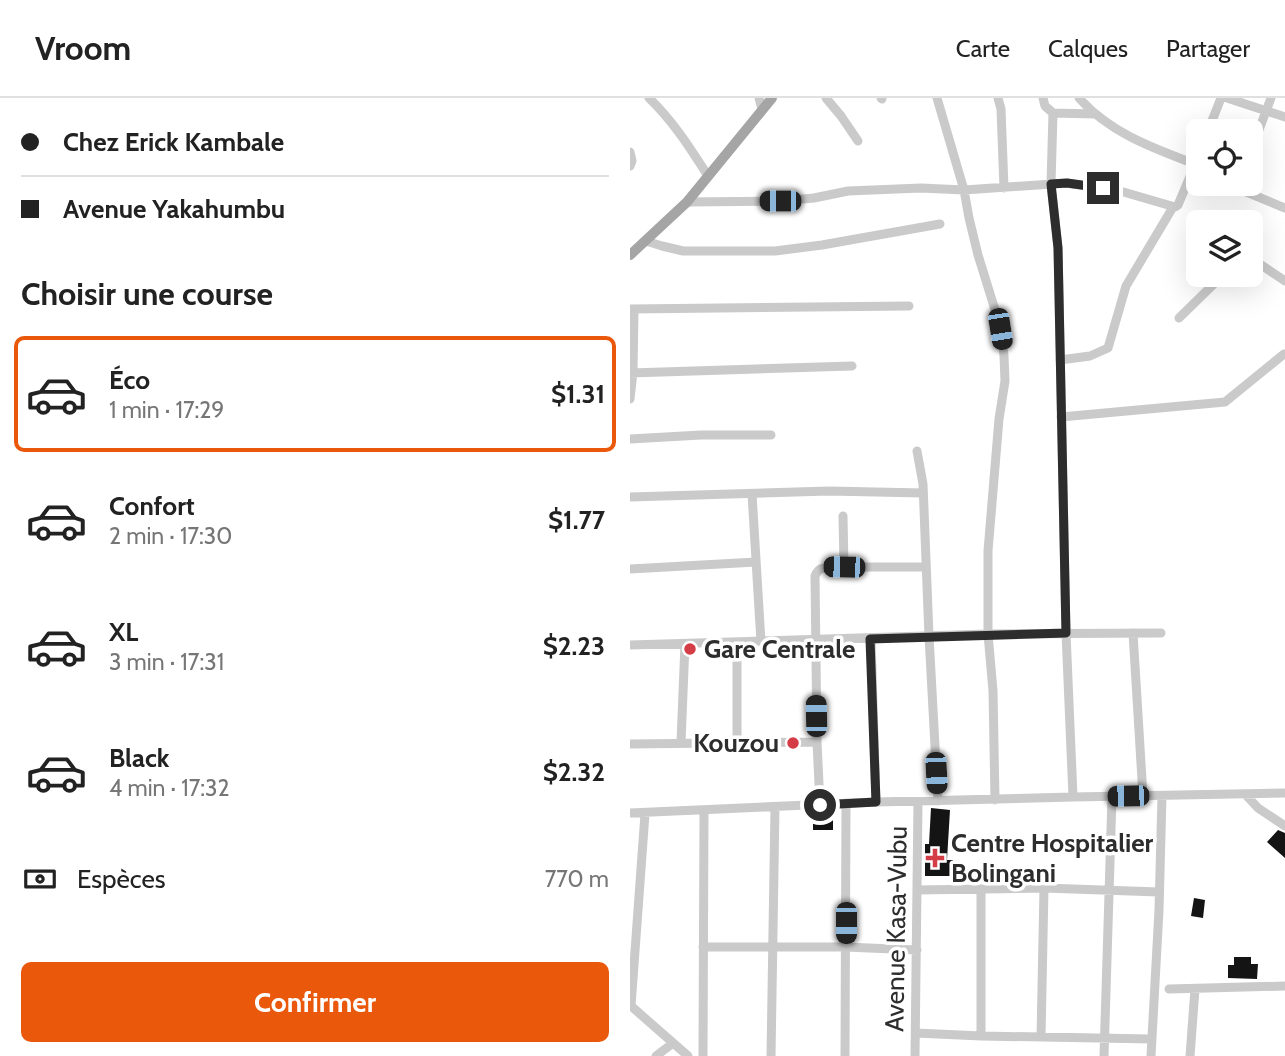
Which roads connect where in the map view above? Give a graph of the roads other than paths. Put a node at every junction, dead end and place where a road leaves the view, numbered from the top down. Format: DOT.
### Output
graph roads {
  1 [pos="649,98"];
  2 [pos="772,98"];
  3 [pos="826,98"];
  4 [pos="937,98"];
  5 [pos="998,98"];
  6 [pos="1044,98"];
  7 [pos="1079,98"];
  8 [pos="1220,98"];
  9 [pos="1227,98"];
  10 [pos="1271,98"];
  11 [pos="760,103"];
  12 [pos="1266,112"];
  13 [pos="1053,113"];
  14 [pos="1096,114"];
  15 [pos="1285,117"];
  16 [pos="1212,119"];
  17 [pos="1263,120"];
  18 [pos="858,141"];
  19 [pos="1186,161"];
  20 [pos="708,176"];
  21 [pos="1051,184"];
  22 [pos="1186,185"];
  23 [pos="1004,188"];
  24 [pos="964,190"];
  25 [pos="1259,196"];
  26 [pos="687,202"];
  27 [pos="1175,207"];
  28 [pos="1285,208"];
  29 [pos="940,225"];
  30 [pos="646,241"];
  31 [pos="630,254"];
  32 [pos="1263,266"];
  33 [pos="1285,281"];
  34 [pos="1211,287"];
  35 [pos="909,306"];
  36 [pos="632,309"];
  37 [pos="1179,318"];
  38 [pos="1285,347"];
  39 [pos="1284,354"];
  40 [pos="1060,360"];
  41 [pos="1285,362"];
  42 [pos="852,366"];
  43 [pos="631,372"];
  44 [pos="630,399"];
  45 [pos="1061,417"];
  46 [pos="771,435"];
  47 [pos="630,439"];
  48 [pos="917,451"];
  49 [pos="752,494"];
  50 [pos="923,494"];
  51 [pos="630,498"];
  52 [pos="843,516"];
  53 [pos="756,562"];
  54 [pos="844,567"];
  55 [pos="926,567"];
  56 [pos="630,569"];
  57 [pos="1161,632"];
  58 [pos="1066,633"];
  59 [pos="1133,633"];
  60 [pos="988,634"];
  61 [pos="929,636"];
  62 [pos="870,639"];
  63 [pos="815,640"];
  64 [pos="761,642"];
  65 [pos="737,643"];
  66 [pos="685,644"];
  67 [pos="630,645"];
  68 [pos="817,741"];
  69 [pos="681,742"];
  70 [pos="737,743"];
  71 [pos="630,744"];
  72 [pos="1285,793"];
  73 [pos="1245,794"];
  74 [pos="1143,796"];
  75 [pos="1162,796"];
  76 [pos="1073,797"];
  77 [pos="1112,797"];
  78 [pos="995,800"];
  79 [pos="937,801"];
  80 [pos="876,802"];
  81 [pos="918,802"];
  82 [pos="846,803"];
  83 [pos="820,805"];
  84 [pos="775,807"];
  85 [pos="704,810"];
  86 [pos="630,813"];
  87 [pos="645,814"];
  88 [pos="1285,826"];
  89 [pos="981,888"];
  90 [pos="1044,888"];
  91 [pos="917,890"];
  92 [pos="1108,890"];
  93 [pos="1159,892"];
  94 [pos="703,947"];
  95 [pos="845,947"];
  96 [pos="773,948"];
  97 [pos="917,950"];
  98 [pos="1285,986"];
  99 [pos="1169,989"];
  100 [pos="1195,989"];
  101 [pos="631,1007"];
  102 [pos="916,1033"];
  103 [pos="981,1036"];
  104 [pos="1041,1037"];
  105 [pos="1105,1039"];
  106 [pos="1151,1039"];
  107 [pos="673,1043"];
  108 [pos="656,1056"];
  109 [pos="688,1056"];
  110 [pos="703,1056"];
  111 [pos="771,1056"];
  112 [pos="845,1056"];
  113 [pos="915,1056"];
  114 [pos="1104,1056"];
  115 [pos="1151,1056"];
  116 [pos="1190,1056"];
  1 -- 20 [label="street"];
  2 -- 11 [label="main road"];
  3 -- 18 [label="street"];
  4 -- 24 [label="street"];
  5 -- 23 [label="street"];
  6 -- 13 [label="street"];
  7 -- 14 [label="street"];
  8 -- 16 [label="street"];
  9 -- 12 [label="street"];
  10 -- 12 [label="street"];
  11 -- 20 [label="main road"];
  12 -- 15 [label="street"];
  12 -- 17 [label="street"];
  13 -- 14 [label="street"];
  13 -- 21 [label="street"];
  14 -- 19 [label="street"];
  20 -- 26 [label="main road"];
  21 -- 23 [label="street"];
  21 -- 27 [label="street"];
  21 -- 40 [label="street"];
  22 -- 27 [label="street"];
  23 -- 24 [label="street"];
  24 -- 26 [label="street"];
  24 -- 60 [label="street"];
  25 -- 28 [label="street"];
  26 -- 30 [label="main road"];
  27 -- 40 [label="street"];
  29 -- 30 [label="street"];
  30 -- 31 [label="main road"];
  32 -- 33 [label="street"];
  34 -- 37 [label="street"];
  35 -- 36 [label="street"];
  36 -- 43 [label="street"];
  38 -- 39 [label="street"];
  39 -- 41 [label="street"];
  39 -- 45 [label="street"];
  40 -- 45 [label="street"];
  42 -- 43 [label="street"];
  43 -- 44 [label="street"];
  45 -- 58 [label="street"];
  46 -- 47 [label="street"];
  48 -- 50 [label="street"];
  49 -- 50 [label="street"];
  49 -- 51 [label="street"];
  49 -- 53 [label="street"];
  50 -- 55 [label="street"];
  52 -- 54 [label="street"];
  53 -- 56 [label="street"];
  53 -- 64 [label="street"];
  54 -- 55 [label="street"];
  54 -- 63 [label="street"];
  55 -- 61 [label="street"];
  57 -- 59 [label="street"];
  58 -- 59 [label="street"];
  58 -- 60 [label="street"];
  58 -- 76 [label="street"];
  59 -- 74 [label="street"];
  60 -- 61 [label="street"];
  60 -- 78 [label="street"];
  61 -- 62 [label="street"];
  61 -- 79 [label="street"];
  62 -- 63 [label="street"];
  62 -- 80 [label="street"];
  63 -- 64 [label="street"];
  63 -- 68 [label="street"];
  64 -- 65 [label="street"];
  65 -- 66 [label="street"];
  65 -- 70 [label="street"];
  66 -- 67 [label="street"];
  66 -- 69 [label="street"];
  68 -- 70 [label="street"];
  68 -- 83 [label="street"];
  69 -- 70 [label="street"];
  69 -- 71 [label="street"];
  72 -- 73 [label="street"];
  73 -- 75 [label="street"];
  73 -- 88 [label="street"];
  74 -- 75 [label="street"];
  74 -- 77 [label="street"];
  75 -- 93 [label="street"];
  76 -- 77 [label="street"];
  76 -- 78 [label="street"];
  77 -- 92 [label="street"];
  78 -- 79 [label="street"];
  79 -- 81 [label="street"];
  80 -- 81 [label="street"];
  80 -- 82 [label="street"];
  81 -- 91 [label="street, Avenue Kasa-Vubu"];
  82 -- 83 [label="street"];
  82 -- 95 [label="street"];
  83 -- 84 [label="street"];
  84 -- 85 [label="street"];
  84 -- 96 [label="street"];
  85 -- 87 [label="street"];
  85 -- 94 [label="street"];
  86 -- 87 [label="street"];
  87 -- 101 [label="street"];
  89 -- 90 [label="street"];
  89 -- 91 [label="street"];
  89 -- 103 [label="street"];
  90 -- 92 [label="street"];
  90 -- 104 [label="street"];
  91 -- 97 [label="street, Avenue Kasa-Vubu"];
  92 -- 93 [label="street"];
  92 -- 105 [label="street"];
  93 -- 106 [label="street"];
  94 -- 96 [label="street"];
  94 -- 110 [label="street"];
  95 -- 96 [label="street"];
  95 -- 97 [label="street"];
  95 -- 112 [label="street"];
  96 -- 111 [label="street"];
  97 -- 102 [label="street, Avenue Kasa-Vubu"];
  98 -- 100 [label="street"];
  99 -- 100 [label="street"];
  100 -- 116 [label="street"];
  101 -- 107 [label="street"];
  102 -- 103 [label="street"];
  102 -- 113 [label="street, Avenue Kasa-Vubu"];
  103 -- 104 [label="street"];
  104 -- 105 [label="street"];
  105 -- 106 [label="street"];
  105 -- 114 [label="street"];
  106 -- 115 [label="street"];
  107 -- 108 [label="street"];
  107 -- 109 [label="street"];
}
